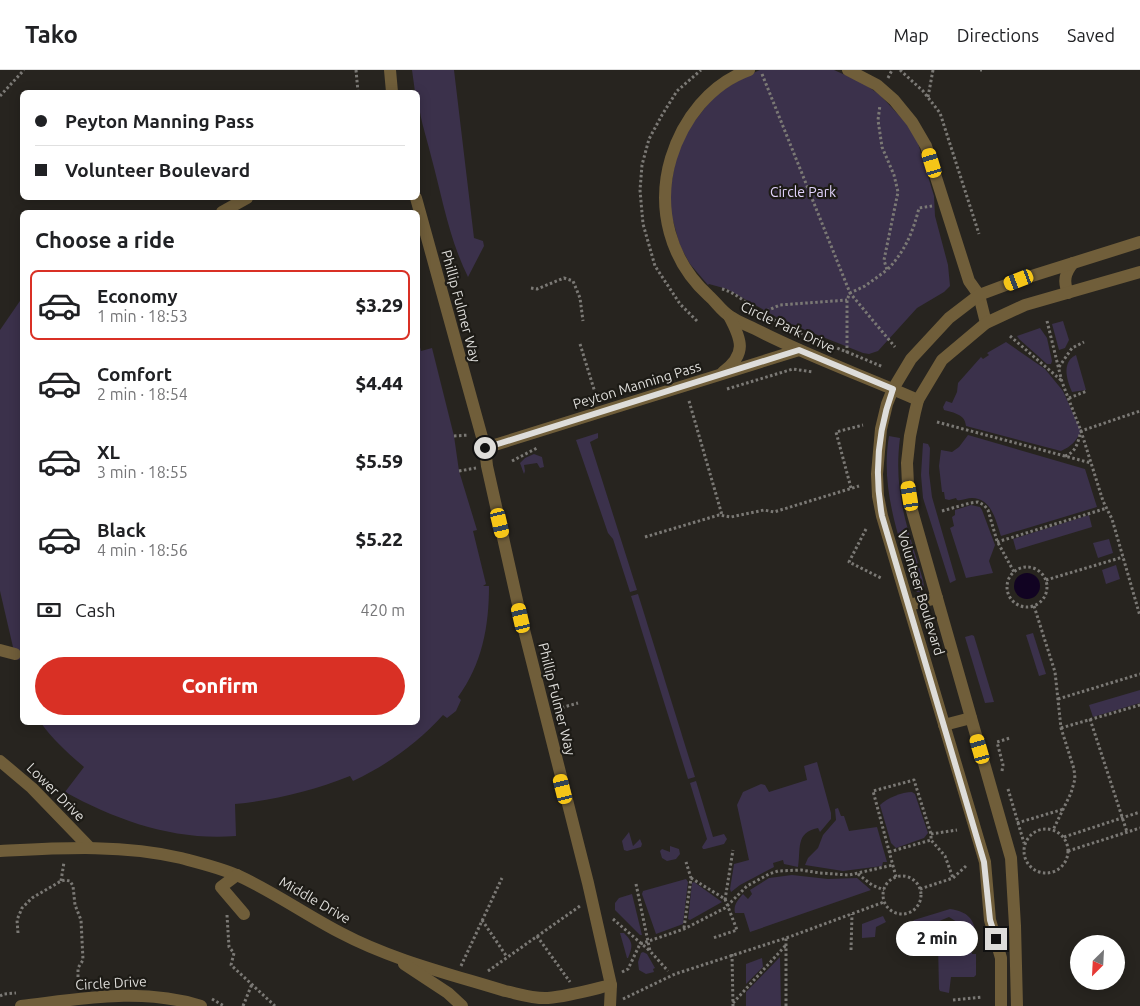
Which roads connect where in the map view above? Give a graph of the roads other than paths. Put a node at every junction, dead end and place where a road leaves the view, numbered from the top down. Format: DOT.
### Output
graph roads {
  1 [pos="390,70"];
  2 [pos="749,70"];
  3 [pos="848,70"];
  4 [pos="392,90"];
  5 [pos="244,200"];
  6 [pos="226,210"];
  7 [pos="420,212"];
  8 [pos="1140,242"];
  9 [pos="1073,263"];
  10 [pos="1140,272"];
  11 [pos="1068,293"];
  12 [pos="979,295"];
  13 [pos="729,316"];
  14 [pos="986,323"];
  15 [pos="799,350"];
  16 [pos="720,375"];
  17 [pos="893,389"];
  18 [pos="918,400"];
  19 [pos="485,448"];
  20 [pos="937,598"];
  21 [pos="909,605"];
  22 [pos="0,650"];
  23 [pos="15,654"];
  24 [pos="971,718"];
  25 [pos="944,725"];
  26 [pos="0,761"];
  27 [pos="89,847"];
  28 [pos="2,851"];
  29 [pos="237,875"];
  30 [pos="244,914"];
  31 [pos="385,952"];
  32 [pos="611,985"];
  33 [pos="614,1004"];
  34 [pos="21,1006"];
  35 [pos="201,1006"];
  36 [pos="462,1006"];
  37 [pos="1001,1006"];
  38 [pos="1017,1006"];
  1 -- 4 [label="street"];
  2 -- 13 [label="street, Circle Park Drive"];
  3 -- 12 [label="street"];
  5 -- 6 [label="street"];
  7 -- 19 [label="street, Phillip Fulmer Way"];
  8 -- 9 [label="street, Volunteer Boulevard"];
  9 -- 11 [label="street"];
  9 -- 12 [label="street, Volunteer Boulevard"];
  10 -- 11 [label="street, Volunteer Boulevard"];
  11 -- 14 [label="street, Volunteer Boulevard"];
  12 -- 14 [label="street"];
  12 -- 17 [label="street, Volunteer Boulevard"];
  13 -- 15 [label="street, Circle Park Drive"];
  13 -- 16 [label="street"];
  14 -- 18 [label="street, Volunteer Boulevard"];
  15 -- 16 [label="street, Peyton Manning Pass"];
  15 -- 17 [label="street, Circle Park Drive"];
  16 -- 19 [label="street, Peyton Manning Pass"];
  17 -- 18 [label="street, Circle Park Drive"];
  17 -- 21 [label="street, Volunteer Boulevard"];
  18 -- 20 [label="street, Volunteer Boulevard"];
  19 -- 32 [label="street, Phillip Fulmer Way"];
  20 -- 21 [label="street"];
  20 -- 24 [label="street, Volunteer Boulevard"];
  21 -- 25 [label="street, Volunteer Boulevard"];
  22 -- 23 [label="street"];
  24 -- 25 [label="street"];
  24 -- 38 [label="street, Volunteer Boulevard"];
  25 -- 37 [label="street, Volunteer Boulevard"];
  26 -- 27 [label="street, Lower Drive"];
  27 -- 28 [label="street, Middle Drive"];
  27 -- 29 [label="street, Middle Drive"];
  29 -- 30 [label="street"];
  29 -- 31 [label="street, Middle Drive"];
  31 -- 32 [label="street, Middle Drive"];
  31 -- 36 [label="street"];
  32 -- 33 [label="street, Phillip Fulmer Way"];
  34 -- 35 [label="street, Circle Drive"];
}
